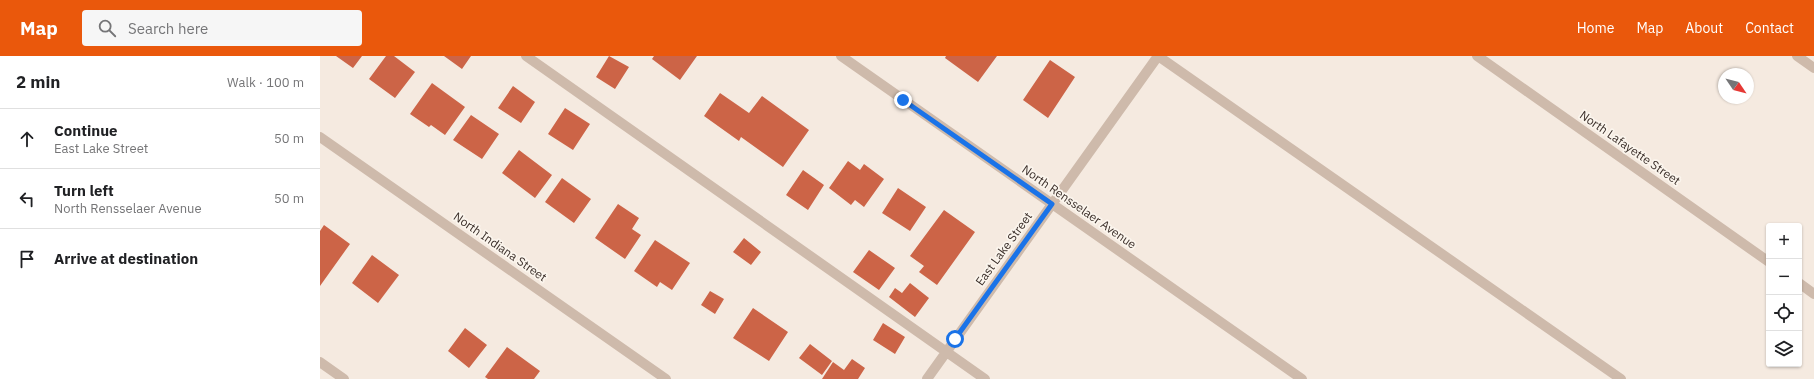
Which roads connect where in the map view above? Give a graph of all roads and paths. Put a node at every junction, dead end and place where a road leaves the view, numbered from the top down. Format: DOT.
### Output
graph roads {
  1 [pos="526,56"];
  2 [pos="841,56"];
  3 [pos="1158,56"];
  4 [pos="1477,56"];
  5 [pos="1798,56"];
  6 [pos="1814,68"];
  7 [pos="320,137"];
  8 [pos="1052,204"];
  9 [pos="1766,260"];
  10 [pos="1802,285"];
  11 [pos="1814,294"];
  12 [pos="946,352"];
  13 [pos="320,362"];
  14 [pos="344,379"];
  15 [pos="666,379"];
  16 [pos="927,379"];
  17 [pos="985,379"];
  18 [pos="1302,379"];
  19 [pos="1621,379"];
  1 -- 12 [label="street"];
  2 -- 8 [label="street, North Rensselaer Avenue"];
  3 -- 8 [label="street, East Lake Street"];
  3 -- 19 [label="street"];
  4 -- 9 [label="street, North Lafayette Street"];
  5 -- 6 [label="street"];
  7 -- 15 [label="street, North Indiana Street"];
  8 -- 12 [label="street, East Lake Street"];
  8 -- 18 [label="street, North Rensselaer Avenue"];
  10 -- 11 [label="street"];
  12 -- 16 [label="street, East Lake Street"];
  12 -- 17 [label="street"];
  13 -- 14 [label="street"];
}
